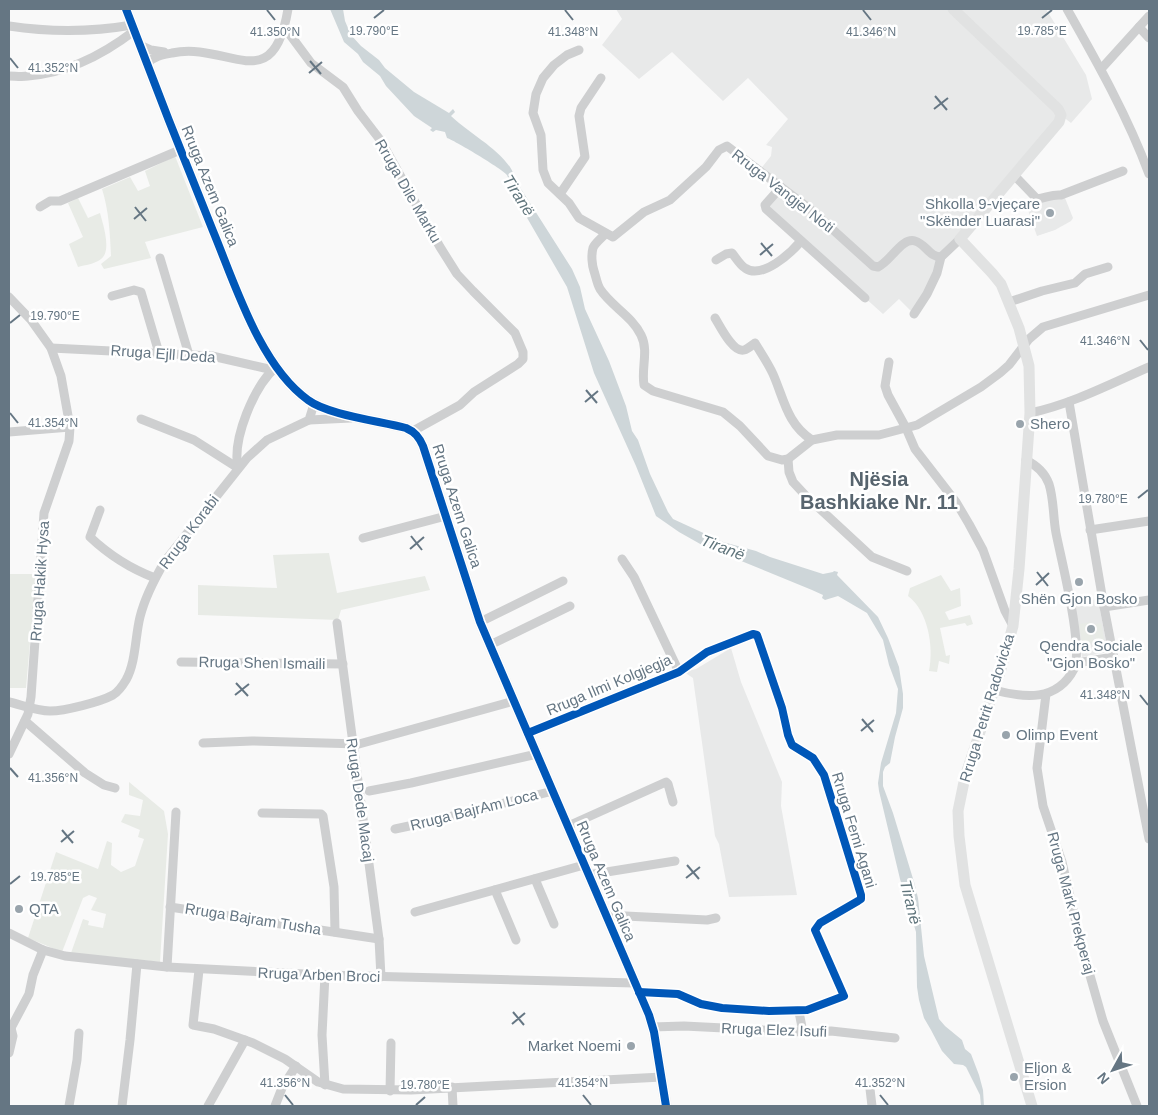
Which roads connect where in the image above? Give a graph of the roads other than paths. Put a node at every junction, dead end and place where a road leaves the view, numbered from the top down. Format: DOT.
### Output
graph roads {
  1 [pos="126,9"];
  2 [pos="288,9"];
  3 [pos="953,9"];
  4 [pos="1067,9"];
  5 [pos="1149,16"];
  6 [pos="9,26"];
  7 [pos="1139,27"];
  8 [pos="133,28"];
  9 [pos="285,28"];
  10 [pos="1149,38"];
  11 [pos="140,46"];
  12 [pos="579,50"];
  13 [pos="180,51"];
  14 [pos="148,65"];
  15 [pos="1101,69"];
  16 [pos="9,76"];
  17 [pos="601,78"];
  18 [pos="180,150"];
  19 [pos="1123,171"];
  20 [pos="1149,174"];
  21 [pos="1014,175"];
  22 [pos="781,187"];
  23 [pos="560,194"];
  24 [pos="40,207"];
  25 [pos="606,234"];
  26 [pos="960,238"];
  27 [pos="801,241"];
  28 [pos="160,258"];
  29 [pos="941,258"];
  30 [pos="716,260"];
  31 [pos="1108,267"];
  32 [pos="1149,295"];
  33 [pos="9,296"];
  34 [pos="112,296"];
  35 [pos="865,298"];
  36 [pos="1009,302"];
  37 [pos="914,314"];
  38 [pos="715,318"];
  39 [pos="1023,346"];
  40 [pos="51,348"];
  41 [pos="159,353"];
  42 [pos="189,355"];
  43 [pos="889,362"];
  44 [pos="1149,366"];
  45 [pos="275,369"];
  46 [pos="1069,402"];
  47 [pos="314,404"];
  48 [pos="1030,413"];
  49 [pos="356,417"];
  50 [pos="140,419"];
  51 [pos="309,420"];
  52 [pos="70,427"];
  53 [pos="906,428"];
  54 [pos="413,431"];
  55 [pos="9,432"];
  56 [pos="812,440"];
  57 [pos="788,459"];
  58 [pos="1026,460"];
  59 [pos="238,468"];
  60 [pos="100,510"];
  61 [pos="446,516"];
  62 [pos="1149,521"];
  63 [pos="1090,530"];
  64 [pos="363,538"];
  65 [pos="622,559"];
  66 [pos="907,571"];
  67 [pos="155,578"];
  68 [pos="563,581"];
  69 [pos="1149,600"];
  70 [pos="570,606"];
  71 [pos="1104,607"];
  72 [pos="480,622"];
  73 [pos="337,623"];
  74 [pos="1012,626"];
  75 [pos="490,645"];
  76 [pos="1114,657"];
  77 [pos="181,662"];
  78 [pos="1076,663"];
  79 [pos="343,664"];
  80 [pos="679,672"];
  81 [pos="994,690"];
  82 [pos="1046,694"];
  83 [pos="514,701"];
  84 [pos="9,702"];
  85 [pos="30,707"];
  86 [pos="25,721"];
  87 [pos="528,733"];
  88 [pos="204,743"];
  89 [pos="352,744"];
  90 [pos="792,745"];
  91 [pos="9,754"];
  92 [pos="537,754"];
  93 [pos="115,788"];
  94 [pos="370,791"];
  95 [pos="553,791"];
  96 [pos="673,802"];
  97 [pos="176,812"];
  98 [pos="262,813"];
  99 [pos="568,826"];
  100 [pos="1148,826"];
  101 [pos="395,829"];
  102 [pos="1149,839"];
  103 [pos="675,861"];
  104 [pos="586,870"];
  105 [pos="535,879"];
  106 [pos="495,890"];
  107 [pos="170,907"];
  108 [pos="415,912"];
  109 [pos="605,915"];
  110 [pos="716,918"];
  111 [pos="554,924"];
  112 [pos="335,932"];
  113 [pos="9,933"];
  114 [pos="379,939"];
  115 [pos="516,940"];
  116 [pos="43,950"];
  117 [pos="136,964"];
  118 [pos="167,967"];
  119 [pos="199,970"];
  120 [pos="325,975"];
  121 [pos="381,977"];
  122 [pos="636,987"];
  123 [pos="844,996"];
  124 [pos="799,1012"];
  125 [pos="652,1027"];
  126 [pos="10,1028"];
  127 [pos="804,1032"];
  128 [pos="79,1033"];
  129 [pos="895,1038"];
  130 [pos="245,1040"];
  131 [pos="391,1043"];
  132 [pos="9,1053"];
  133 [pos="296,1066"];
  134 [pos="662,1077"];
  135 [pos="325,1085"];
  136 [pos="452,1087"];
  137 [pos="870,1090"];
  138 [pos="390,1091"];
  139 [pos="69,1106"];
  140 [pos="122,1106"];
  141 [pos="208,1106"];
  142 [pos="275,1106"];
  143 [pos="453,1106"];
  144 [pos="666,1106"];
  145 [pos="872,1106"];
  146 [pos="1032,1106"];
  147 [pos="1137,1106"];
  1 -- 8 [label="main road, Rruga Azem Galica"];
  2 -- 9 [label="street"];
  3 -- 21 [label="main road"];
  4 -- 15 [label="street"];
  5 -- 7 [label="street"];
  6 -- 8 [label="street"];
  7 -- 10 [label="street"];
  7 -- 15 [label="street"];
  8 -- 11 [label="main road, Rruga Azem Galica"];
  8 -- 16 [label="street"];
  9 -- 13 [label="street"];
  9 -- 54 [label="street, Rruga Dile Marku"];
  11 -- 13 [label="street"];
  11 -- 14 [label="main road, Rruga Azem Galica"];
  12 -- 23 [label="street"];
  13 -- 14 [label="street"];
  14 -- 18 [label="main road, Rruga Azem Galica"];
  15 -- 20 [label="street"];
  17 -- 23 [label="street"];
  18 -- 24 [label="street"];
  18 -- 45 [label="main road, Rruga Azem Galica"];
  19 -- 21 [label="street"];
  21 -- 26 [label="main road"];
  22 -- 25 [label="street, Rruga Vangjel Noti"];
  22 -- 27 [label="street"];
  22 -- 29 [label="street, Rruga Vangjel Noti"];
  23 -- 25 [label="street"];
  25 -- 57 [label="street"];
  26 -- 29 [label="street"];
  26 -- 36 [label="main road, Rruga Petrit Radovicka"];
  27 -- 30 [label="street"];
  27 -- 35 [label="street"];
  28 -- 42 [label="street"];
  29 -- 37 [label="street"];
  31 -- 36 [label="street"];
  32 -- 39 [label="street"];
  33 -- 40 [label="street, Rruga Hakik Hysa"];
  34 -- 41 [label="street"];
  36 -- 39 [label="main road, Rruga Petrit Radovicka"];
  38 -- 56 [label="street"];
  39 -- 48 [label="main road, Rruga Petrit Radovicka"];
  39 -- 53 [label="street"];
  40 -- 41 [label="street, Rruga Ejll Deda"];
  40 -- 52 [label="street, Rruga Hakik Hysa"];
  41 -- 42 [label="street, Rruga Ejll Deda"];
  42 -- 45 [label="street, Rruga Ejll Deda"];
  43 -- 53 [label="street"];
  44 -- 46 [label="street"];
  45 -- 47 [label="main road, Rruga Azem Galica"];
  45 -- 59 [label="street"];
  46 -- 48 [label="street"];
  46 -- 63 [label="street"];
  47 -- 49 [label="main road, Rruga Azem Galica"];
  47 -- 51 [label="street"];
  48 -- 58 [label="main road, Rruga Petrit Radovicka"];
  49 -- 51 [label="street"];
  49 -- 54 [label="main road, Rruga Azem Galica"];
  50 -- 59 [label="street"];
  51 -- 59 [label="street, Rruga Korabi"];
  52 -- 55 [label="street"];
  52 -- 85 [label="street, Rruga Hakik Hysa"];
  53 -- 56 [label="street"];
  53 -- 74 [label="street"];
  54 -- 61 [label="main road, Rruga Azem Galica"];
  56 -- 57 [label="street"];
  57 -- 66 [label="street"];
  58 -- 74 [label="main road, Rruga Petrit Radovicka"];
  58 -- 78 [label="street"];
  59 -- 67 [label="street, Rruga Korabi"];
  60 -- 67 [label="street"];
  61 -- 64 [label="street"];
  61 -- 72 [label="main road, Rruga Azem Galica"];
  62 -- 63 [label="street"];
  63 -- 71 [label="street"];
  65 -- 80 [label="street"];
  67 -- 85 [label="street, Rruga Korabi"];
  68 -- 72 [label="street"];
  69 -- 71 [label="street"];
  70 -- 75 [label="street"];
  71 -- 76 [label="street"];
  72 -- 75 [label="main road, Rruga Azem Galica"];
  73 -- 79 [label="street, Rruga Dede Macaj"];
  74 -- 81 [label="main road, Rruga Petrit Radovicka"];
  75 -- 83 [label="main road, Rruga Azem Galica"];
  76 -- 78 [label="street"];
  76 -- 100 [label="street"];
  77 -- 79 [label="street, Rruga Shen Ismaili"];
  78 -- 82 [label="street"];
  79 -- 89 [label="street, Rruga Dede Macaj"];
  80 -- 87 [label="street, Rruga Ilmi Kolgjegja"];
  80 -- 90 [label="street, Rruga Ilmi Kolgjegja"];
  81 -- 82 [label="street"];
  81 -- 146 [label="main road, Rruga Petrit Radovicka"];
  82 -- 147 [label="street, Rruga Mark Prekperaj"];
  83 -- 87 [label="main road, Rruga Azem Galica"];
  83 -- 89 [label="street"];
  84 -- 85 [label="street, Rruga Korabi"];
  85 -- 86 [label="street, Rruga Hakik Hysa"];
  86 -- 91 [label="street, Rruga Hakik Hysa"];
  86 -- 93 [label="street"];
  87 -- 92 [label="main road, Rruga Azem Galica"];
  88 -- 89 [label="street"];
  89 -- 114 [label="street, Rruga Dede Macaj"];
  90 -- 123 [label="street, Rruga Femi Agani"];
  92 -- 94 [label="street"];
  92 -- 95 [label="main road, Rruga Azem Galica"];
  95 -- 99 [label="main road, Rruga Azem Galica"];
  95 -- 101 [label="street, Rruga BajrAm Loca"];
  96 -- 99 [label="street"];
  97 -- 107 [label="street"];
  98 -- 112 [label="street, Rruga Bajram Tusha"];
  99 -- 104 [label="main road, Rruga Azem Galica"];
  100 -- 102 [label="street"];
  103 -- 104 [label="street"];
  104 -- 105 [label="street"];
  104 -- 109 [label="main road, Rruga Azem Galica"];
  105 -- 106 [label="street"];
  105 -- 111 [label="street"];
  106 -- 108 [label="street"];
  106 -- 115 [label="street"];
  107 -- 112 [label="street, Rruga Bajram Tusha"];
  107 -- 118 [label="street"];
  109 -- 110 [label="street"];
  109 -- 122 [label="main road, Rruga Azem Galica"];
  112 -- 114 [label="street, Rruga Bajram Tusha"];
  113 -- 116 [label="street, Rruga Arben Broci"];
  114 -- 121 [label="street, Rruga Dede Macaj"];
  116 -- 117 [label="street, Rruga Arben Broci"];
  116 -- 126 [label="street"];
  117 -- 118 [label="street, Rruga Arben Broci"];
  117 -- 140 [label="street"];
  118 -- 119 [label="street, Rruga Arben Broci"];
  119 -- 120 [label="street, Rruga Arben Broci"];
  119 -- 130 [label="street"];
  120 -- 121 [label="street, Rruga Arben Broci"];
  120 -- 135 [label="street"];
  121 -- 122 [label="street, Rruga Arben Broci"];
  122 -- 124 [label="street, Rruga Arben Broci"];
  122 -- 125 [label="main road"];
  123 -- 124 [label="street, Rruga Arben Broci"];
  124 -- 127 [label="street"];
  125 -- 127 [label="street, Rruga Elez Isufi"];
  125 -- 134 [label="main road"];
  126 -- 132 [label="street"];
  127 -- 129 [label="street, Rruga Elez Isufi"];
  128 -- 139 [label="street"];
  130 -- 133 [label="street"];
  130 -- 141 [label="street"];
  131 -- 138 [label="street"];
  133 -- 135 [label="street"];
  133 -- 142 [label="street"];
  134 -- 136 [label="street"];
  134 -- 144 [label="main road"];
  135 -- 138 [label="street"];
  136 -- 138 [label="street"];
  136 -- 143 [label="street"];
  137 -- 145 [label="street"];
}
